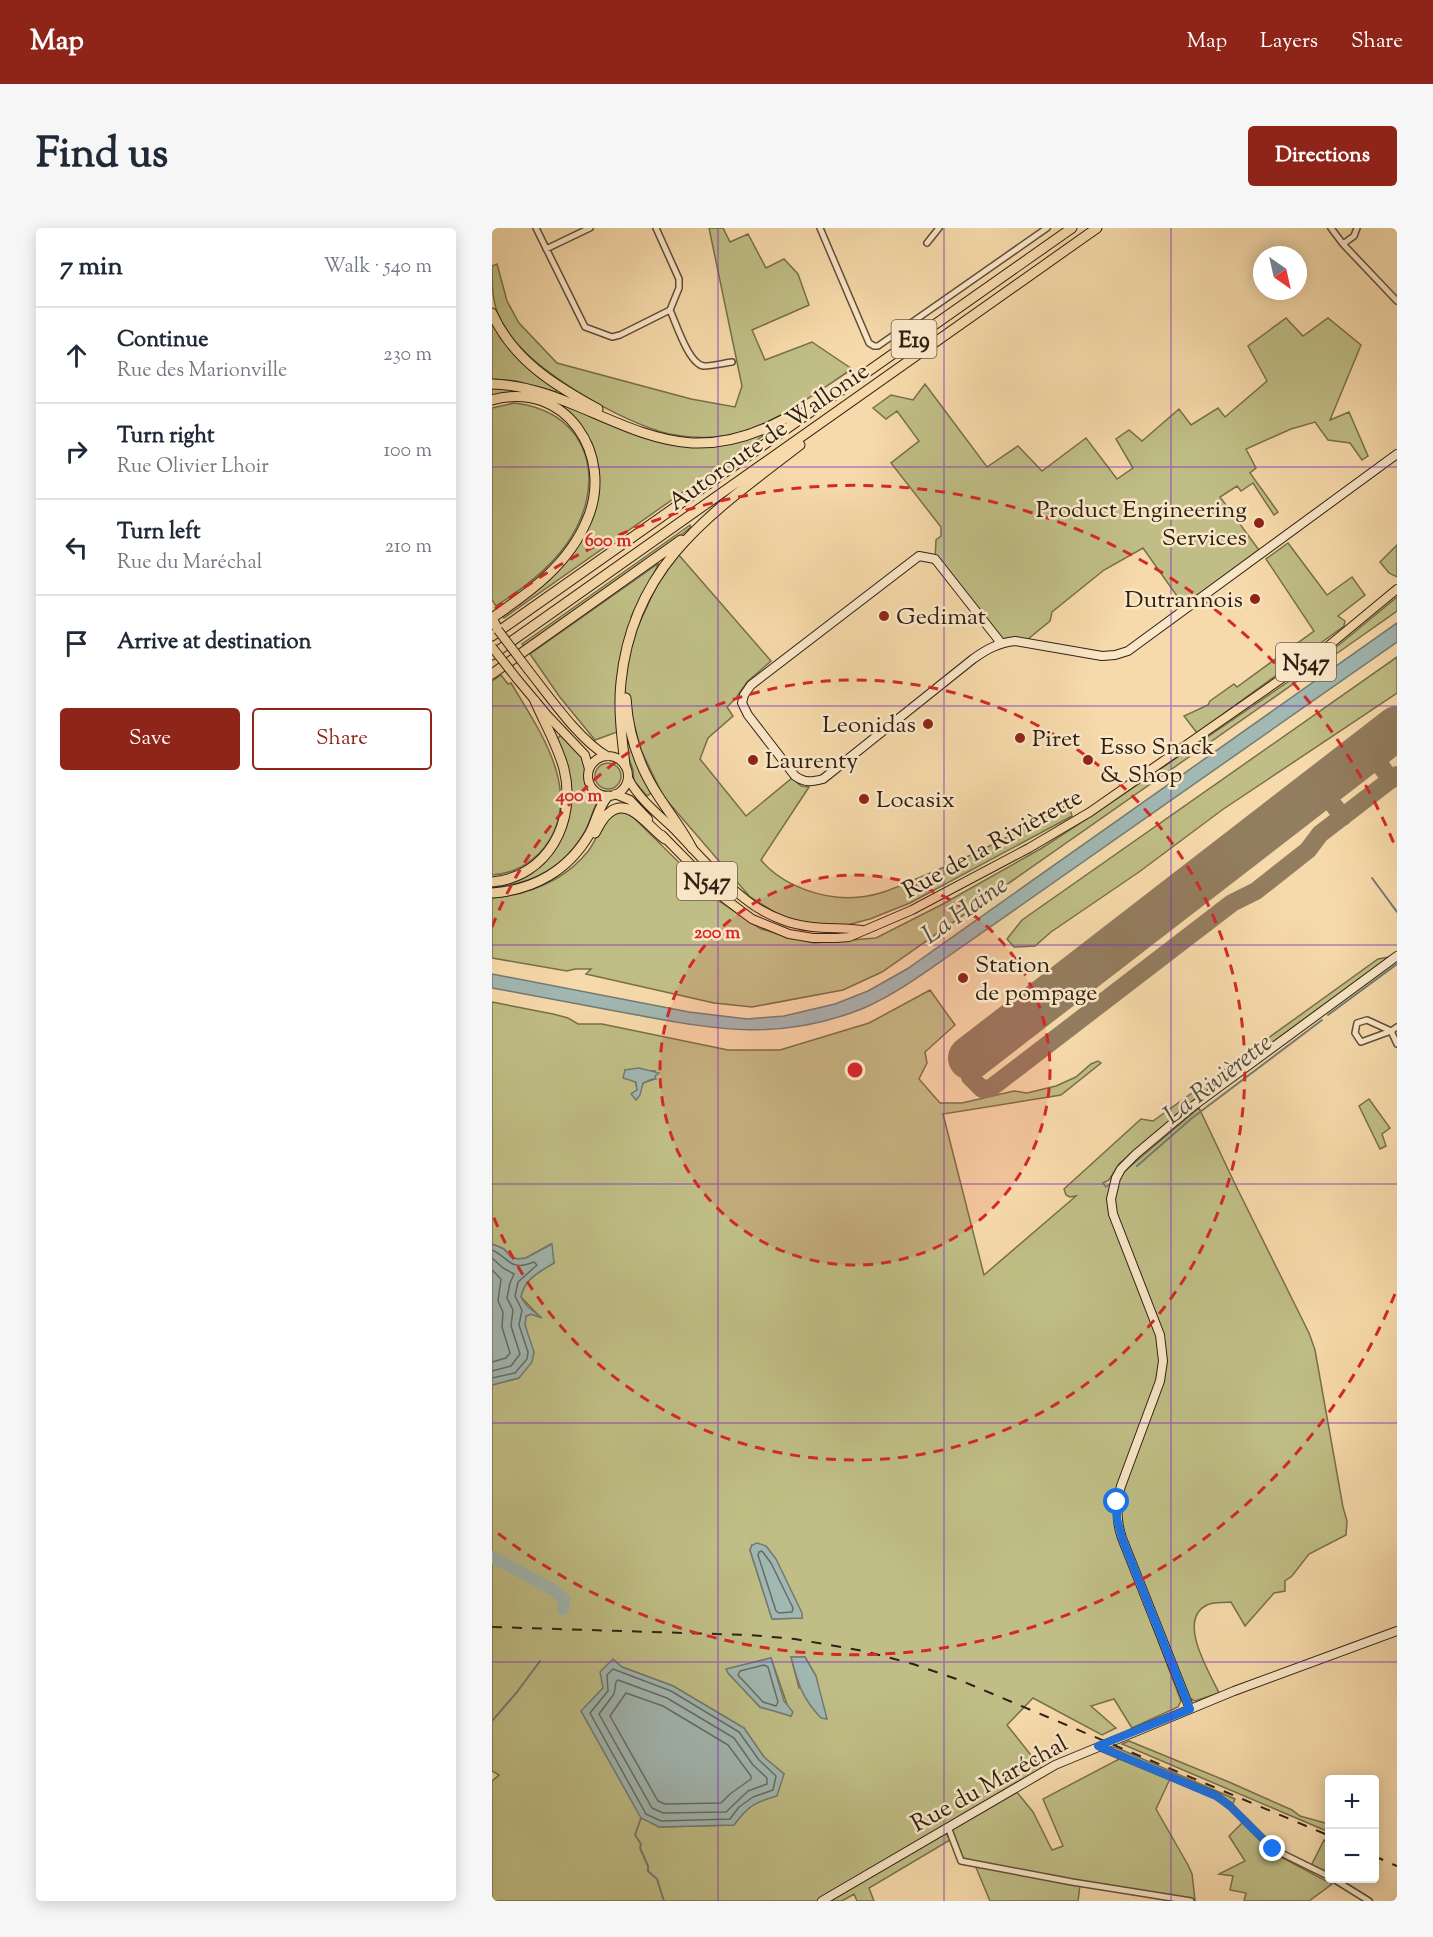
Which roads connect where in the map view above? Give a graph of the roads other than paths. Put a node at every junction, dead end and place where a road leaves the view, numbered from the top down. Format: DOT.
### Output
graph roads {
  1 [pos="536,228"];
  2 [pos="590,228"];
  3 [pos="656,228"];
  4 [pos="820,228"];
  5 [pos="939,228"];
  6 [pos="1047,228"];
  7 [pos="1072,228"];
  8 [pos="1097,228"];
  9 [pos="1331,228"];
  10 [pos="1357,228"];
  11 [pos="927,243"];
  12 [pos="1343,244"];
  13 [pos="546,249"];
  14 [pos="1397,302"];
  15 [pos="670,310"];
  16 [pos="492,313"];
  17 [pos="732,362"];
  18 [pos="492,384"];
  19 [pos="492,400"];
  20 [pos="811,412"];
  21 [pos="835,413"];
  22 [pos="625,426"];
  23 [pos="1397,454"];
  24 [pos="705,519"];
  25 [pos="1397,590"];
  26 [pos="494,627"];
  27 [pos="1001,643"];
  28 [pos="492,647"];
  29 [pos="492,655"];
  30 [pos="623,663"];
  31 [pos="492,674"];
  32 [pos="535,701"];
  33 [pos="607,756"];
  34 [pos="625,765"];
  35 [pos="589,769"];
  36 [pos="628,778"];
  37 [pos="612,795"];
  38 [pos="665,839"];
  39 [pos="580,848"];
  40 [pos="692,848"];
  41 [pos="492,882"];
  42 [pos="492,893"];
  43 [pos="862,930"];
  44 [pos="1397,956"];
  45 [pos="1397,1027"];
  46 [pos="1391,1031"];
  47 [pos="1397,1044"];
  48 [pos="1397,1631"];
  49 [pos="1190,1709"];
  50 [pos="1098,1746"];
  51 [pos="948,1827"];
  52 [pos="1325,1875"];
  53 [pos="1339,1883"];
  54 [pos="822,1901"];
  55 [pos="1191,1901"];
  56 [pos="1369,1901"];
  1 -- 13 [label="street"];
  2 -- 13 [label="street"];
  3 -- 15 [label="street"];
  4 -- 6 [label="street"];
  5 -- 11 [label="street"];
  7 -- 20 [label="highway, Autoroute de Wallonie / E19"];
  8 -- 21 [label="highway, Autoroute de Wallonie / E19"];
  9 -- 12 [label="street"];
  10 -- 12 [label="street"];
  12 -- 14 [label="street"];
  13 -- 15 [label="street"];
  15 -- 17 [label="street"];
  16 -- 22 [label="highway"];
  18 -- 22 [label="highway"];
  19 -- 26 [label="highway"];
  20 -- 22 [label="highway"];
  20 -- 26 [label="highway, Autoroute de Wallonie / E19"];
  21 -- 24 [label="highway"];
  21 -- 29 [label="highway, Autoroute de Wallonie / E19"];
  23 -- 27 [label="street"];
  24 -- 30 [label="highway"];
  24 -- 31 [label="highway"];
  25 -- 43 [label="main road, Rue de la Rivièrette / N547"];
  26 -- 33 [label="main road, bridge"];
  27 -- 27 [label="street"];
  28 -- 32 [label="main road, N547, bridge"];
  30 -- 34 [label="highway"];
  30 -- 40 [label="highway"];
  32 -- 35 [label="main road, N547"];
  32 -- 41 [label="highway"];
  33 -- 34 [label="main road"];
  33 -- 35 [label="main road"];
  34 -- 36 [label="main road, N547"];
  35 -- 37 [label="main road, N547"];
  36 -- 37 [label="main road"];
  36 -- 40 [label="main road, N547"];
  37 -- 38 [label="main road, N547"];
  37 -- 39 [label="highway"];
  38 -- 39 [label="highway"];
  38 -- 43 [label="main road, N547"];
  39 -- 42 [label="highway"];
  40 -- 43 [label="main road, N547"];
  44 -- 49 [label="street"];
  45 -- 46 [label="street"];
  46 -- 46 [label="street"];
  46 -- 47 [label="street"];
  48 -- 49 [label="street"];
  49 -- 50 [label="street"];
  50 -- 51 [label="street, Rue du Maréchal"];
  50 -- 52 [label="street, Rue du Maréchal"];
  51 -- 54 [label="street, Rue du Maréchal"];
  51 -- 55 [label="street"];
  53 -- 56 [label="street, Rue du Maréchal"];
}
